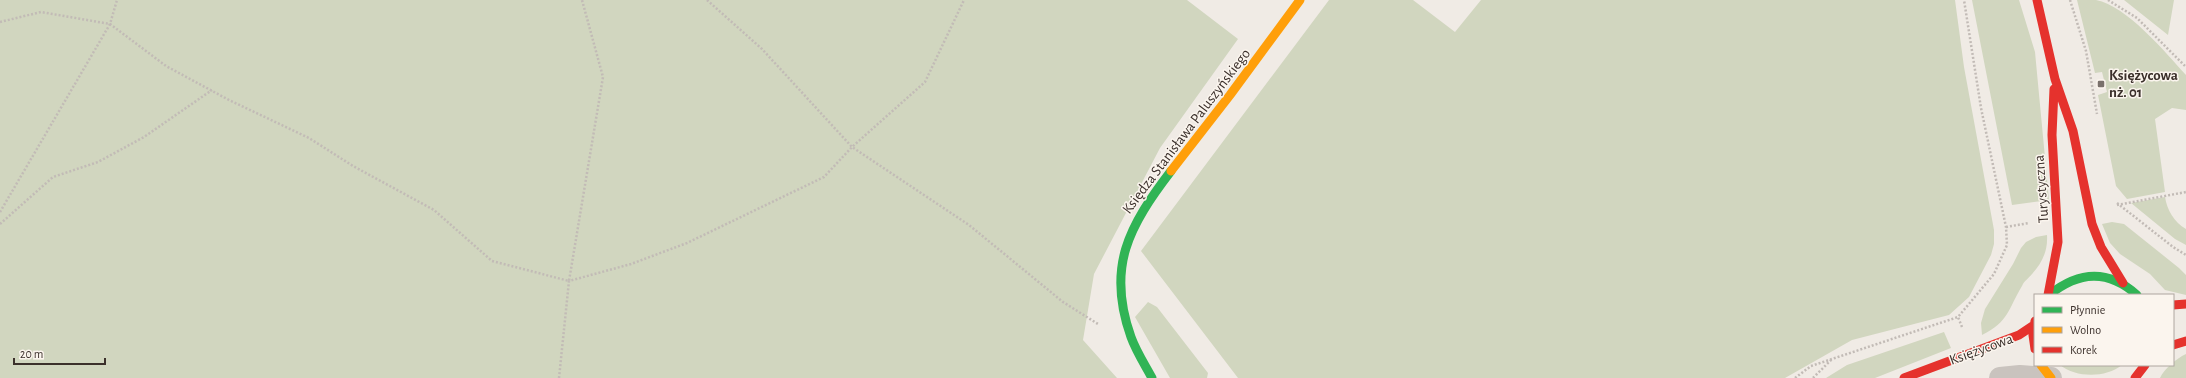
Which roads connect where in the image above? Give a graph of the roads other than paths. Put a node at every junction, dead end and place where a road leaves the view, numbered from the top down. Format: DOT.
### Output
graph roads {
  1 [pos="1300,0"];
  2 [pos="2037,0"];
  3 [pos="2055,79"];
  4 [pos="2123,283"];
  5 [pos="2049,294"];
  6 [pos="2050,294"];
  7 [pos="2136,294"];
  8 [pos="2186,304"];
  9 [pos="2174,305"];
  10 [pos="2034,324"];
  11 [pos="2186,341"];
  12 [pos="2174,345"];
  13 [pos="2042,366"];
  14 [pos="2144,366"];
  15 [pos="1152,378"];
  16 [pos="1904,378"];
  17 [pos="2000,378"];
  18 [pos="2051,378"];
  19 [pos="2136,378"];
  1 -- 15 [label="main road, Księdza Stanisława Paluszyńskiego"];
  2 -- 3 [label="main road, Turystyczna"];
  3 -- 4 [label="main road, Turystyczna"];
  3 -- 5 [label="main road, Turystyczna"];
  4 -- 6 [label="main road"];
  4 -- 7 [label="main road"];
  8 -- 9 [label="main road"];
  10 -- 16 [label="main road, Księżycowa"];
  11 -- 12 [label="main road"];
  13 -- 18 [label="main road"];
  14 -- 19 [label="main road"];
  17 -- 18 [label="street"];
}
